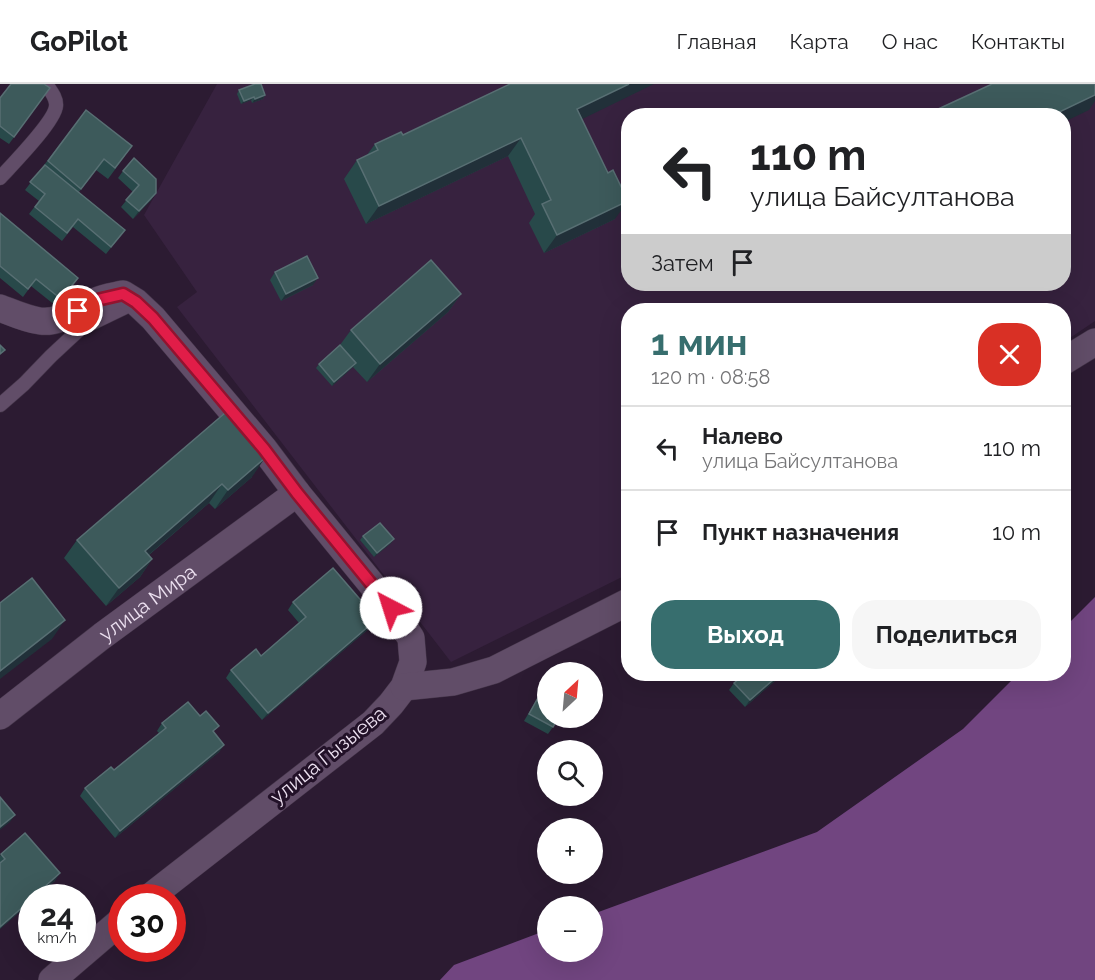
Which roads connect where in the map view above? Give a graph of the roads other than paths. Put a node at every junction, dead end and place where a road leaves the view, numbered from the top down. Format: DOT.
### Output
graph roads {
  1 [pos="46,84"];
  2 [pos="0,178"];
  3 [pos="136,302"];
  4 [pos="0,308"];
  5 [pos="1095,342"];
  6 [pos="1071,357"];
  7 [pos="0,405"];
  8 [pos="297,493"];
  9 [pos="621,606"];
  10 [pos="405,687"];
  11 [pos="0,716"];
  12 [pos="167,884"];
  13 [pos="108,932"];
  14 [pos="52,980"];
  1 -- 2 [label="lane"];
  3 -- 4 [label="street"];
  3 -- 7 [label="lane"];
  3 -- 8 [label="street, улица Гызыева"];
  5 -- 6 [label="street"];
  8 -- 10 [label="street, улица Гызыева"];
  8 -- 11 [label="street, улица Мира"];
  9 -- 10 [label="street"];
  10 -- 12 [label="street, улица Гызыева"];
  13 -- 14 [label="street"];
}
